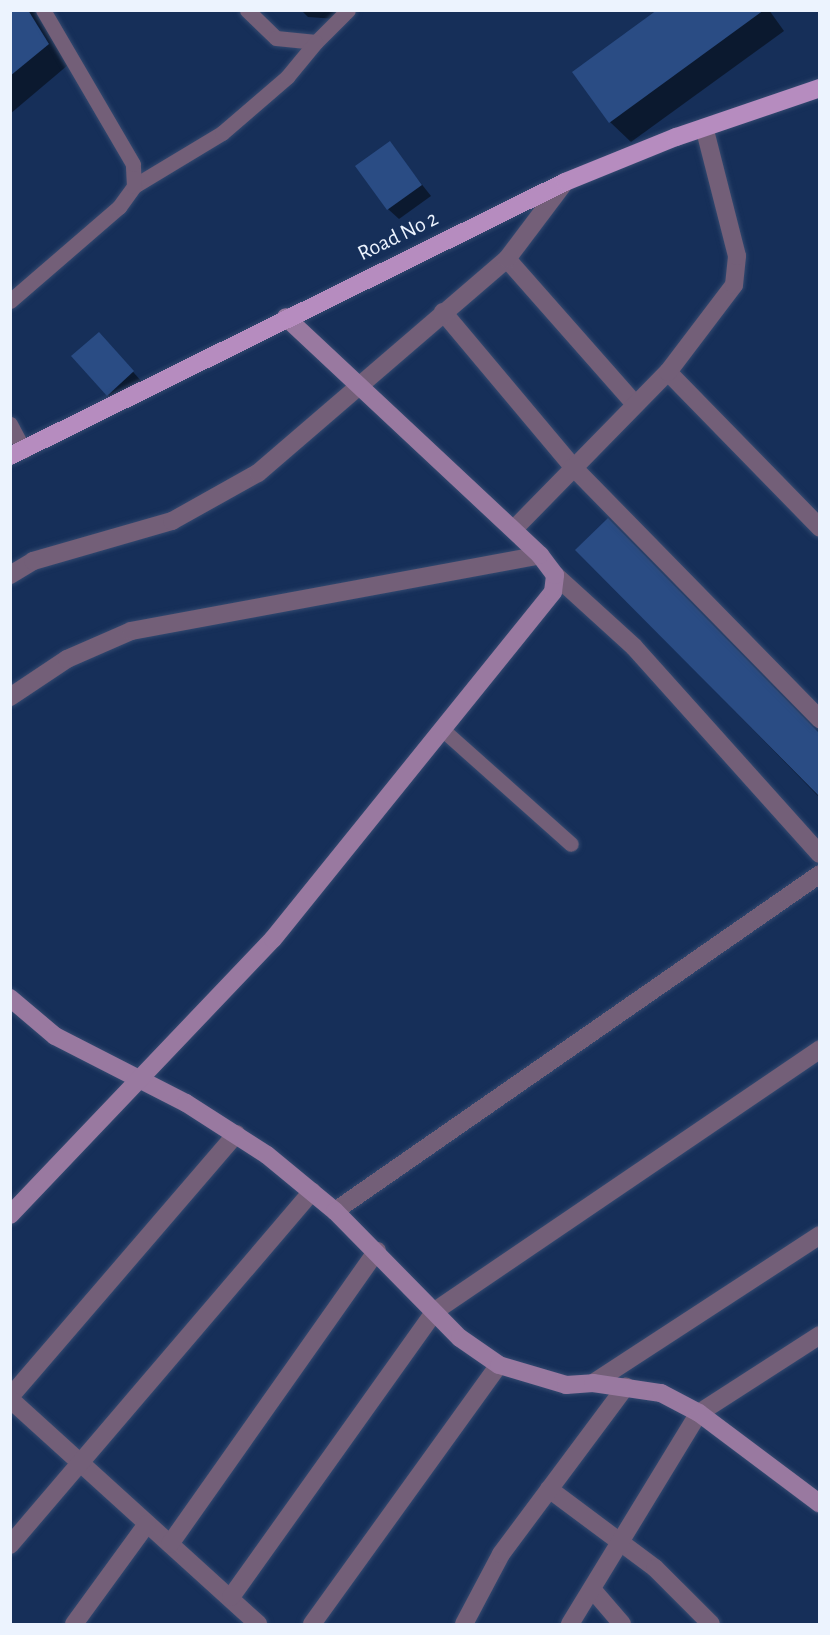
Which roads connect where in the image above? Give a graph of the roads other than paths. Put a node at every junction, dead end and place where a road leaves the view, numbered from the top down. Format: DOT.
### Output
graph roads {
  1 [pos="43,10"];
  2 [pos="247,10"];
  3 [pos="348,10"];
  4 [pos="316,42"];
  5 [pos="819,88"];
  6 [pos="705,130"];
  7 [pos="565,182"];
  8 [pos="134,186"];
  9 [pos="507,259"];
  10 [pos="10,301"];
  11 [pos="443,312"];
  12 [pos="286,317"];
  13 [pos="668,372"];
  14 [pos="358,383"];
  15 [pos="635,404"];
  16 [pos="10,423"];
  17 [pos="17,453"];
  18 [pos="573,467"];
  19 [pos="819,528"];
  20 [pos="514,529"];
  21 [pos="540,555"];
  22 [pos="10,575"];
  23 [pos="555,575"];
  24 [pos="10,697"];
  25 [pos="819,719"];
  26 [pos="443,730"];
  27 [pos="572,844"];
  28 [pos="819,854"];
  29 [pos="819,874"];
  30 [pos="10,999"];
  31 [pos="819,1049"];
  32 [pos="143,1081"];
  33 [pos="236,1134"];
  34 [pos="312,1192"];
  35 [pos="334,1211"];
  36 [pos="10,1215"];
  37 [pos="819,1235"];
  38 [pos="377,1251"];
  39 [pos="435,1311"];
  40 [pos="819,1335"];
  41 [pos="499,1365"];
  42 [pos="592,1383"];
  43 [pos="626,1386"];
  44 [pos="10,1398"];
  45 [pos="699,1413"];
  46 [pos="80,1464"];
  47 [pos="549,1489"];
  48 [pos="819,1504"];
  49 [pos="147,1524"];
  50 [pos="622,1542"];
  51 [pos="170,1544"];
  52 [pos="10,1545"];
  53 [pos="592,1589"];
  54 [pos="231,1597"];
  55 [pos="74,1624"];
  56 [pos="258,1624"];
  57 [pos="312,1624"];
  58 [pos="464,1624"];
  59 [pos="570,1624"];
  60 [pos="622,1624"];
  61 [pos="711,1624"];
  1 -- 8 [label="lane"];
  2 -- 4 [label="lane"];
  3 -- 4 [label="lane"];
  4 -- 8 [label="lane"];
  5 -- 6 [label="main road, Road No 2"];
  6 -- 7 [label="main road, Road No 2"];
  6 -- 13 [label="street"];
  7 -- 9 [label="street"];
  7 -- 12 [label="main road, Road No 2"];
  8 -- 10 [label="lane"];
  9 -- 11 [label="street"];
  9 -- 15 [label="street"];
  11 -- 14 [label="street"];
  11 -- 18 [label="street"];
  12 -- 14 [label="street"];
  12 -- 17 [label="main road, Road No 2"];
  13 -- 15 [label="street"];
  13 -- 19 [label="street"];
  14 -- 20 [label="street"];
  14 -- 22 [label="street"];
  15 -- 18 [label="street"];
  16 -- 17 [label="lane"];
  18 -- 20 [label="street"];
  18 -- 25 [label="street"];
  20 -- 21 [label="street"];
  21 -- 23 [label="street"];
  21 -- 24 [label="street"];
  23 -- 26 [label="street"];
  23 -- 28 [label="street"];
  26 -- 27 [label="lane"];
  26 -- 32 [label="street"];
  29 -- 35 [label="street"];
  30 -- 32 [label="street"];
  31 -- 39 [label="street"];
  32 -- 33 [label="street"];
  32 -- 36 [label="street"];
  33 -- 34 [label="street"];
  33 -- 44 [label="street"];
  34 -- 35 [label="street"];
  34 -- 46 [label="street"];
  35 -- 38 [label="street"];
  37 -- 42 [label="street"];
  38 -- 39 [label="street"];
  38 -- 51 [label="street"];
  39 -- 41 [label="street"];
  39 -- 54 [label="street"];
  40 -- 45 [label="street"];
  41 -- 42 [label="street"];
  41 -- 57 [label="street"];
  42 -- 43 [label="street"];
  43 -- 45 [label="street"];
  43 -- 47 [label="street"];
  44 -- 46 [label="street"];
  45 -- 48 [label="street"];
  45 -- 50 [label="street"];
  46 -- 49 [label="street"];
  46 -- 52 [label="street"];
  47 -- 50 [label="street"];
  47 -- 58 [label="street"];
  49 -- 51 [label="street"];
  49 -- 55 [label="street"];
  50 -- 53 [label="street"];
  50 -- 61 [label="street"];
  51 -- 54 [label="street"];
  53 -- 59 [label="street"];
  53 -- 60 [label="street"];
  54 -- 56 [label="street"];
}
